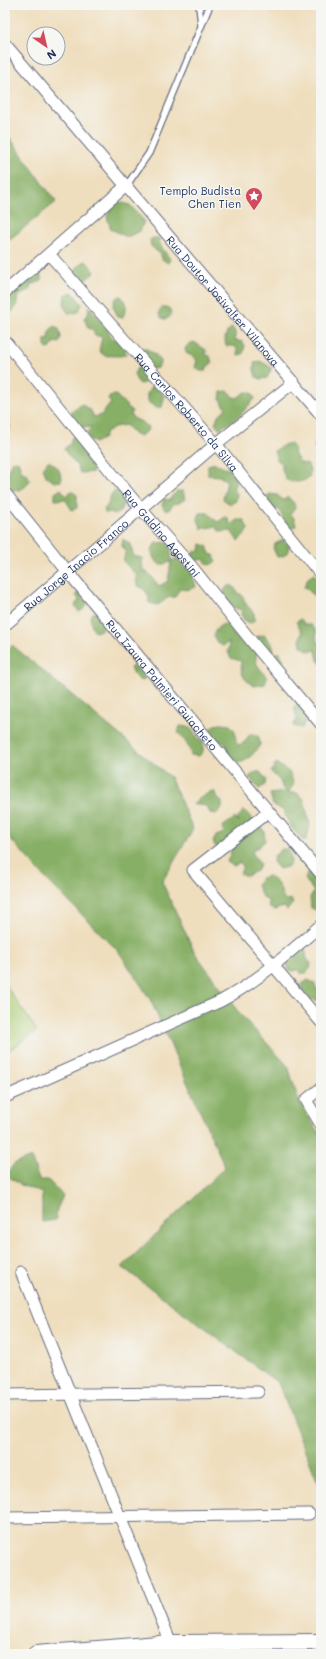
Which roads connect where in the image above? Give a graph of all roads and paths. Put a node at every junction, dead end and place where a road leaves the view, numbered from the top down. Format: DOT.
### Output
graph roads {
  1 [pos="199,5"];
  2 [pos="210,5"];
  3 [pos="201,28"];
  4 [pos="5,44"];
  5 [pos="127,185"];
  6 [pos="49,254"];
  7 [pos="5,292"];
  8 [pos="5,341"];
  9 [pos="294,382"];
  10 [pos="321,415"];
  11 [pos="216,444"];
  12 [pos="5,493"];
  13 [pos="141,509"];
  14 [pos="68,572"];
  15 [pos="321,575"];
  16 [pos="5,625"];
  17 [pos="321,724"];
  18 [pos="268,812"];
  19 [pos="321,874"];
  20 [pos="321,925"];
  21 [pos="274,966"];
  22 [pos="321,1022"];
  23 [pos="321,1088"];
  24 [pos="5,1096"];
  25 [pos="321,1125"];
  26 [pos="21,1272"];
  27 [pos="258,1392"];
  28 [pos="70,1394"];
  29 [pos="5,1395"];
  30 [pos="309,1514"];
  31 [pos="119,1517"];
  32 [pos="5,1518"];
  33 [pos="321,1642"];
  34 [pos="171,1643"];
  35 [pos="36,1654"];
  1 -- 3 [label="lane"];
  2 -- 3 [label="lane"];
  3 -- 5 [label="lane"];
  4 -- 5 [label="street, Rua Doutor Josivalter Vilanova"];
  5 -- 6 [label="street"];
  5 -- 9 [label="street, Rua Doutor Josivalter Vilanova"];
  6 -- 7 [label="street"];
  6 -- 11 [label="street, Rua Carlos Roberto da Silva"];
  8 -- 13 [label="street, Rua Galdino Agostini"];
  9 -- 10 [label="street, Rua Doutor Josivalter Vilanova"];
  9 -- 11 [label="street, Rua Jorge Inacio Franco"];
  11 -- 13 [label="street, Rua Jorge Inacio Franco"];
  11 -- 15 [label="street, Rua Carlos Roberto da Silva"];
  12 -- 14 [label="street, Rua Izaura Palmieri Guiacheto"];
  13 -- 14 [label="street, Rua Jorge Inacio Franco"];
  13 -- 17 [label="street, Rua Galdino Agostini"];
  14 -- 16 [label="street, Rua Jorge Inacio Franco"];
  14 -- 18 [label="street, Rua Izaura Palmieri Guiacheto"];
  18 -- 19 [label="street, Rua Izaura Palmieri Guiacheto"];
  18 -- 21 [label="street"];
  20 -- 21 [label="street"];
  21 -- 22 [label="street"];
  21 -- 24 [label="street"];
  23 -- 25 [label="street"];
  26 -- 28 [label="street"];
  27 -- 28 [label="street"];
  28 -- 29 [label="street"];
  28 -- 31 [label="street"];
  30 -- 31 [label="street"];
  31 -- 32 [label="street"];
  31 -- 34 [label="street"];
  33 -- 34 [label="street"];
  34 -- 35 [label="street"];
}
